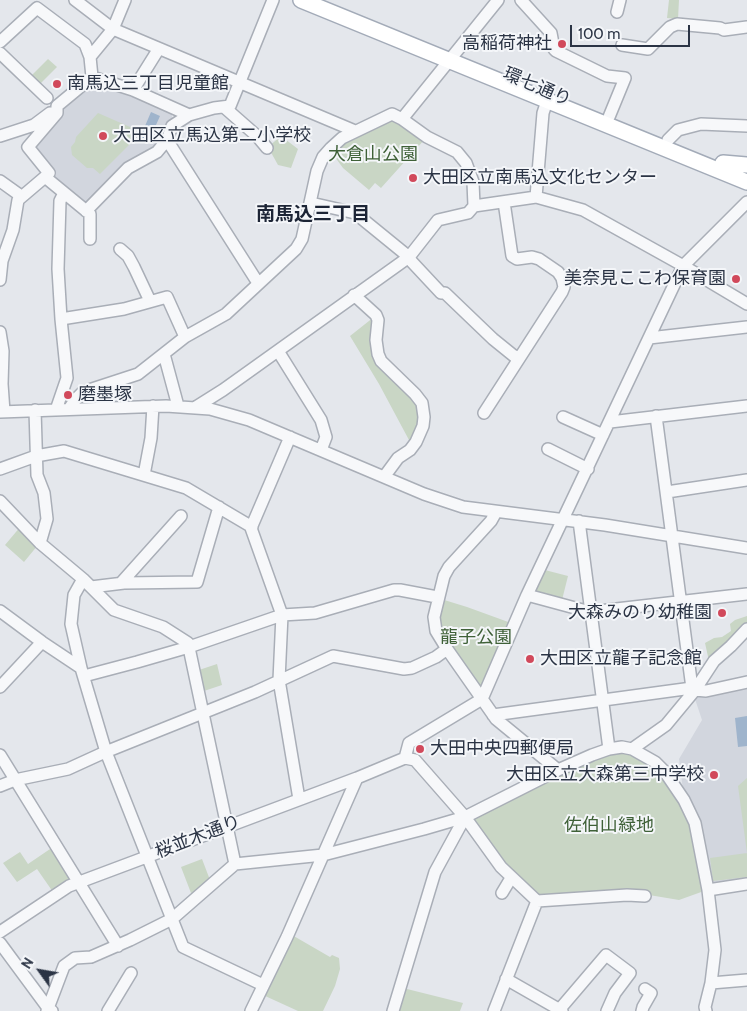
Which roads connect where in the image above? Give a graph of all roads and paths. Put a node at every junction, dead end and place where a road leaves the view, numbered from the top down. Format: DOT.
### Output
graph roads {
  1 [pos="75,0"];
  2 [pos="125,0"];
  3 [pos="273,0"];
  4 [pos="301,0"];
  5 [pos="328,0"];
  6 [pos="498,0"];
  7 [pos="521,0"];
  8 [pos="620,0"];
  9 [pos="38,4"];
  10 [pos="617,12"];
  11 [pos="747,27"];
  12 [pos="113,29"];
  13 [pos="0,42"];
  14 [pos="622,45"];
  15 [pos="158,50"];
  16 [pos="0,53"];
  17 [pos="90,56"];
  18 [pos="451,56"];
  19 [pos="92,77"];
  20 [pos="240,84"];
  21 [pos="134,90"];
  22 [pos="47,98"];
  23 [pos="548,102"];
  24 [pos="57,106"];
  25 [pos="224,107"];
  26 [pos="189,115"];
  27 [pos="609,117"];
  28 [pos="402,119"];
  29 [pos="747,126"];
  30 [pos="355,131"];
  31 [pos="0,136"];
  32 [pos="167,140"];
  33 [pos="668,140"];
  34 [pos="267,148"];
  35 [pos="747,165"];
  36 [pos="721,167"];
  37 [pos="747,172"];
  38 [pos="45,178"];
  39 [pos="0,180"];
  40 [pos="747,182"];
  41 [pos="747,191"];
  42 [pos="64,193"];
  43 [pos="21,196"];
  44 [pos="536,197"];
  45 [pos="504,202"];
  46 [pos="747,202"];
  47 [pos="311,203"];
  48 [pos="474,206"];
  49 [pos="86,211"];
  50 [pos="90,239"];
  51 [pos="120,250"];
  52 [pos="409,257"];
  53 [pos="683,266"];
  54 [pos="0,280"];
  55 [pos="258,283"];
  56 [pos="354,295"];
  57 [pos="747,297"];
  58 [pos="150,302"];
  59 [pos="746,304"];
  60 [pos="747,308"];
  61 [pos="61,319"];
  62 [pos="747,327"];
  63 [pos="0,332"];
  64 [pos="186,338"];
  65 [pos="649,338"];
  66 [pos="278,351"];
  67 [pos="164,354"];
  68 [pos="520,357"];
  69 [pos="153,406"];
  70 [pos="178,406"];
  71 [pos="747,406"];
  72 [pos="196,407"];
  73 [pos="69,409"];
  74 [pos="35,410"];
  75 [pos="56,410"];
  76 [pos="2,412"];
  77 [pos="484,414"];
  78 [pos="656,416"];
  79 [pos="564,417"];
  80 [pos="610,422"];
  81 [pos="604,435"];
  82 [pos="290,437"];
  83 [pos="548,449"];
  84 [pos="321,450"];
  85 [pos="36,456"];
  86 [pos="0,469"];
  87 [pos="588,469"];
  88 [pos="144,475"];
  89 [pos="384,477"];
  90 [pos="747,480"];
  91 [pos="667,492"];
  92 [pos="0,501"];
  93 [pos="219,507"];
  94 [pos="496,512"];
  95 [pos="181,516"];
  96 [pos="563,520"];
  97 [pos="579,521"];
  98 [pos="252,526"];
  99 [pos="672,537"];
  100 [pos="40,543"];
  101 [pos="747,548"];
  102 [pos="87,583"];
  103 [pos="121,584"];
  104 [pos="747,594"];
  105 [pos="527,596"];
  106 [pos="437,597"];
  107 [pos="681,602"];
  108 [pos="0,610"];
  109 [pos="590,612"];
  110 [pos="282,614"];
  111 [pos="747,629"];
  112 [pos="42,642"];
  113 [pos="189,646"];
  114 [pos="446,649"];
  115 [pos="82,672"];
  116 [pos="280,680"];
  117 [pos="747,682"];
  118 [pos="0,687"];
  119 [pos="694,689"];
  120 [pos="482,698"];
  121 [pos="602,700"];
  122 [pos="204,713"];
  123 [pos="493,715"];
  124 [pos="609,749"];
  125 [pos="632,749"];
  126 [pos="106,752"];
  127 [pos="0,755"];
  128 [pos="405,758"];
  129 [pos="558,770"];
  130 [pos="357,778"];
  131 [pos="15,780"];
  132 [pos="0,786"];
  133 [pos="299,799"];
  134 [pos="465,817"];
  135 [pos="227,826"];
  136 [pos="323,855"];
  137 [pos="146,856"];
  138 [pos="235,864"];
  139 [pos="511,878"];
  140 [pos="80,882"];
  141 [pos="747,884"];
  142 [pos="708,890"];
  143 [pos="502,893"];
  144 [pos="645,896"];
  145 [pos="538,901"];
  146 [pos="172,919"];
  147 [pos="0,932"];
  148 [pos="0,943"];
  149 [pos="118,946"];
  150 [pos="131,973"];
  151 [pos="506,979"];
  152 [pos="747,980"];
  153 [pos="711,983"];
  154 [pos="263,985"];
  155 [pos="645,990"];
  156 [pos="47,1009"];
  157 [pos="560,1010"];
  158 [pos="108,1011"];
  159 [pos="251,1011"];
  160 [pos="393,1011"];
  161 [pos="494,1011"];
  162 [pos="607,1011"];
  163 [pos="642,1011"];
  164 [pos="706,1011"];
  1 -- 12 [label="street"];
  2 -- 12 [label="street"];
  3 -- 20 [label="street"];
  4 -- 18 [label="main road, 環七通り"];
  5 -- 18 [label="main road, 環七通り"];
  6 -- 18 [label="street"];
  7 -- 27 [label="street"];
  8 -- 10 [label="street"];
  9 -- 13 [label="street"];
  9 -- 17 [label="street"];
  11 -- 14 [label="street"];
  12 -- 15 [label="street"];
  12 -- 17 [label="street"];
  15 -- 20 [label="street"];
  15 -- 21 [label="street"];
  16 -- 22 [label="street"];
  17 -- 19 [label="street"];
  18 -- 23 [label="main road, 環七通り"];
  18 -- 27 [label="main road, 環七通り"];
  18 -- 28 [label="street"];
  19 -- 21 [label="street"];
  19 -- 24 [label="street"];
  20 -- 25 [label="street"];
  20 -- 30 [label="street"];
  21 -- 26 [label="street"];
  23 -- 36 [label="main road, 環七通り"];
  23 -- 44 [label="street"];
  24 -- 31 [label="street"];
  24 -- 38 [label="street"];
  25 -- 26 [label="street"];
  25 -- 34 [label="street"];
  26 -- 32 [label="street"];
  27 -- 33 [label="main road, 環七通り"];
  28 -- 30 [label="street"];
  28 -- 48 [label="street"];
  29 -- 33 [label="street"];
  30 -- 47 [label="street"];
  32 -- 49 [label="street"];
  32 -- 55 [label="street"];
  33 -- 36 [label="main road, 環七通り"];
  35 -- 36 [label="main road"];
  36 -- 37 [label="main road, 環七通り"];
  36 -- 40 [label="main road"];
  36 -- 41 [label="main road"];
  38 -- 42 [label="street"];
  38 -- 43 [label="street"];
  39 -- 43 [label="street"];
  42 -- 49 [label="street"];
  42 -- 61 [label="street"];
  43 -- 54 [label="street"];
  44 -- 45 [label="street"];
  44 -- 53 [label="street"];
  45 -- 48 [label="street"];
  45 -- 68 [label="street"];
  46 -- 53 [label="street"];
  47 -- 52 [label="street"];
  47 -- 55 [label="street"];
  48 -- 52 [label="street"];
  49 -- 50 [label="street"];
  51 -- 58 [label="street"];
  52 -- 56 [label="street"];
  52 -- 68 [label="street"];
  53 -- 59 [label="street"];
  53 -- 65 [label="street"];
  55 -- 64 [label="street"];
  56 -- 66 [label="street"];
  56 -- 89 [label="street"];
  57 -- 59 [label="street"];
  58 -- 61 [label="street"];
  58 -- 64 [label="street"];
  59 -- 60 [label="street"];
  61 -- 75 [label="street"];
  62 -- 65 [label="street"];
  63 -- 76 [label="street"];
  64 -- 67 [label="street"];
  65 -- 80 [label="street"];
  66 -- 72 [label="street"];
  66 -- 84 [label="street"];
  67 -- 70 [label="street"];
  67 -- 73 [label="street"];
  68 -- 77 [label="street"];
  69 -- 70 [label="street"];
  69 -- 73 [label="street"];
  69 -- 88 [label="street"];
  70 -- 72 [label="street"];
  71 -- 78 [label="street"];
  72 -- 82 [label="street"];
  73 -- 75 [label="street"];
  74 -- 75 [label="street"];
  74 -- 76 [label="street"];
  74 -- 85 [label="street"];
  78 -- 80 [label="street"];
  78 -- 91 [label="street"];
  79 -- 81 [label="street"];
  80 -- 81 [label="street"];
  81 -- 87 [label="street"];
  82 -- 84 [label="street"];
  82 -- 98 [label="street"];
  83 -- 87 [label="street"];
  84 -- 89 [label="street"];
  85 -- 86 [label="street"];
  85 -- 88 [label="street"];
  85 -- 100 [label="street"];
  87 -- 96 [label="street"];
  88 -- 93 [label="street"];
  89 -- 94 [label="street"];
  90 -- 91 [label="street"];
  91 -- 99 [label="street"];
  92 -- 100 [label="street"];
  93 -- 98 [label="street"];
  93 -- 103 [label="street"];
  94 -- 96 [label="street"];
  94 -- 106 [label="street"];
  95 -- 103 [label="street"];
  96 -- 97 [label="street"];
  96 -- 105 [label="street"];
  97 -- 99 [label="street"];
  97 -- 109 [label="street"];
  98 -- 110 [label="street"];
  99 -- 101 [label="street"];
  99 -- 107 [label="street"];
  100 -- 102 [label="street"];
  102 -- 103 [label="street"];
  102 -- 113 [label="street"];
  102 -- 115 [label="street"];
  104 -- 107 [label="street"];
  105 -- 109 [label="street"];
  105 -- 120 [label="street"];
  106 -- 110 [label="street"];
  106 -- 114 [label="street"];
  107 -- 109 [label="street"];
  107 -- 119 [label="street"];
  108 -- 112 [label="street"];
  109 -- 121 [label="street"];
  110 -- 113 [label="street"];
  110 -- 116 [label="street"];
  111 -- 119 [label="street"];
  112 -- 115 [label="street"];
  112 -- 118 [label="street"];
  113 -- 115 [label="street"];
  113 -- 122 [label="street"];
  114 -- 116 [label="street"];
  114 -- 120 [label="street"];
  115 -- 126 [label="street"];
  116 -- 122 [label="street"];
  116 -- 133 [label="street"];
  117 -- 119 [label="street"];
  119 -- 121 [label="street"];
  119 -- 125 [label="street"];
  120 -- 123 [label="street"];
  120 -- 128 [label="street"];
  121 -- 123 [label="street"];
  121 -- 124 [label="street"];
  122 -- 126 [label="street"];
  122 -- 135 [label="street"];
  123 -- 129 [label="street"];
  124 -- 125 [label="street"];
  124 -- 129 [label="street"];
  125 -- 142 [label="street"];
  126 -- 131 [label="street"];
  126 -- 137 [label="street"];
  127 -- 131 [label="street"];
  128 -- 130 [label="street, 桜並木通り"];
  128 -- 134 [label="street"];
  129 -- 134 [label="street"];
  130 -- 133 [label="street, 桜並木通り"];
  130 -- 136 [label="street"];
  131 -- 132 [label="street"];
  131 -- 140 [label="street"];
  133 -- 135 [label="street, 桜並木通り"];
  134 -- 136 [label="street"];
  134 -- 139 [label="street"];
  134 -- 160 [label="street"];
  135 -- 137 [label="street, 桜並木通り"];
  135 -- 138 [label="street"];
  136 -- 138 [label="street"];
  136 -- 154 [label="street"];
  137 -- 140 [label="street, 桜並木通り"];
  137 -- 146 [label="street"];
  138 -- 146 [label="street"];
  139 -- 143 [label="street"];
  139 -- 145 [label="street"];
  140 -- 147 [label="street, 桜並木通り"];
  140 -- 149 [label="street"];
  141 -- 142 [label="street"];
  142 -- 153 [label="street"];
  144 -- 145 [label="street"];
  145 -- 151 [label="street"];
  146 -- 149 [label="street"];
  146 -- 154 [label="street"];
  148 -- 156 [label="street"];
  149 -- 156 [label="street"];
  150 -- 158 [label="street"];
  151 -- 157 [label="street"];
  151 -- 161 [label="street"];
  152 -- 153 [label="street"];
  153 -- 164 [label="street"];
  154 -- 159 [label="street"];
  155 -- 163 [label="street"];
  157 -- 162 [label="street"];
}
